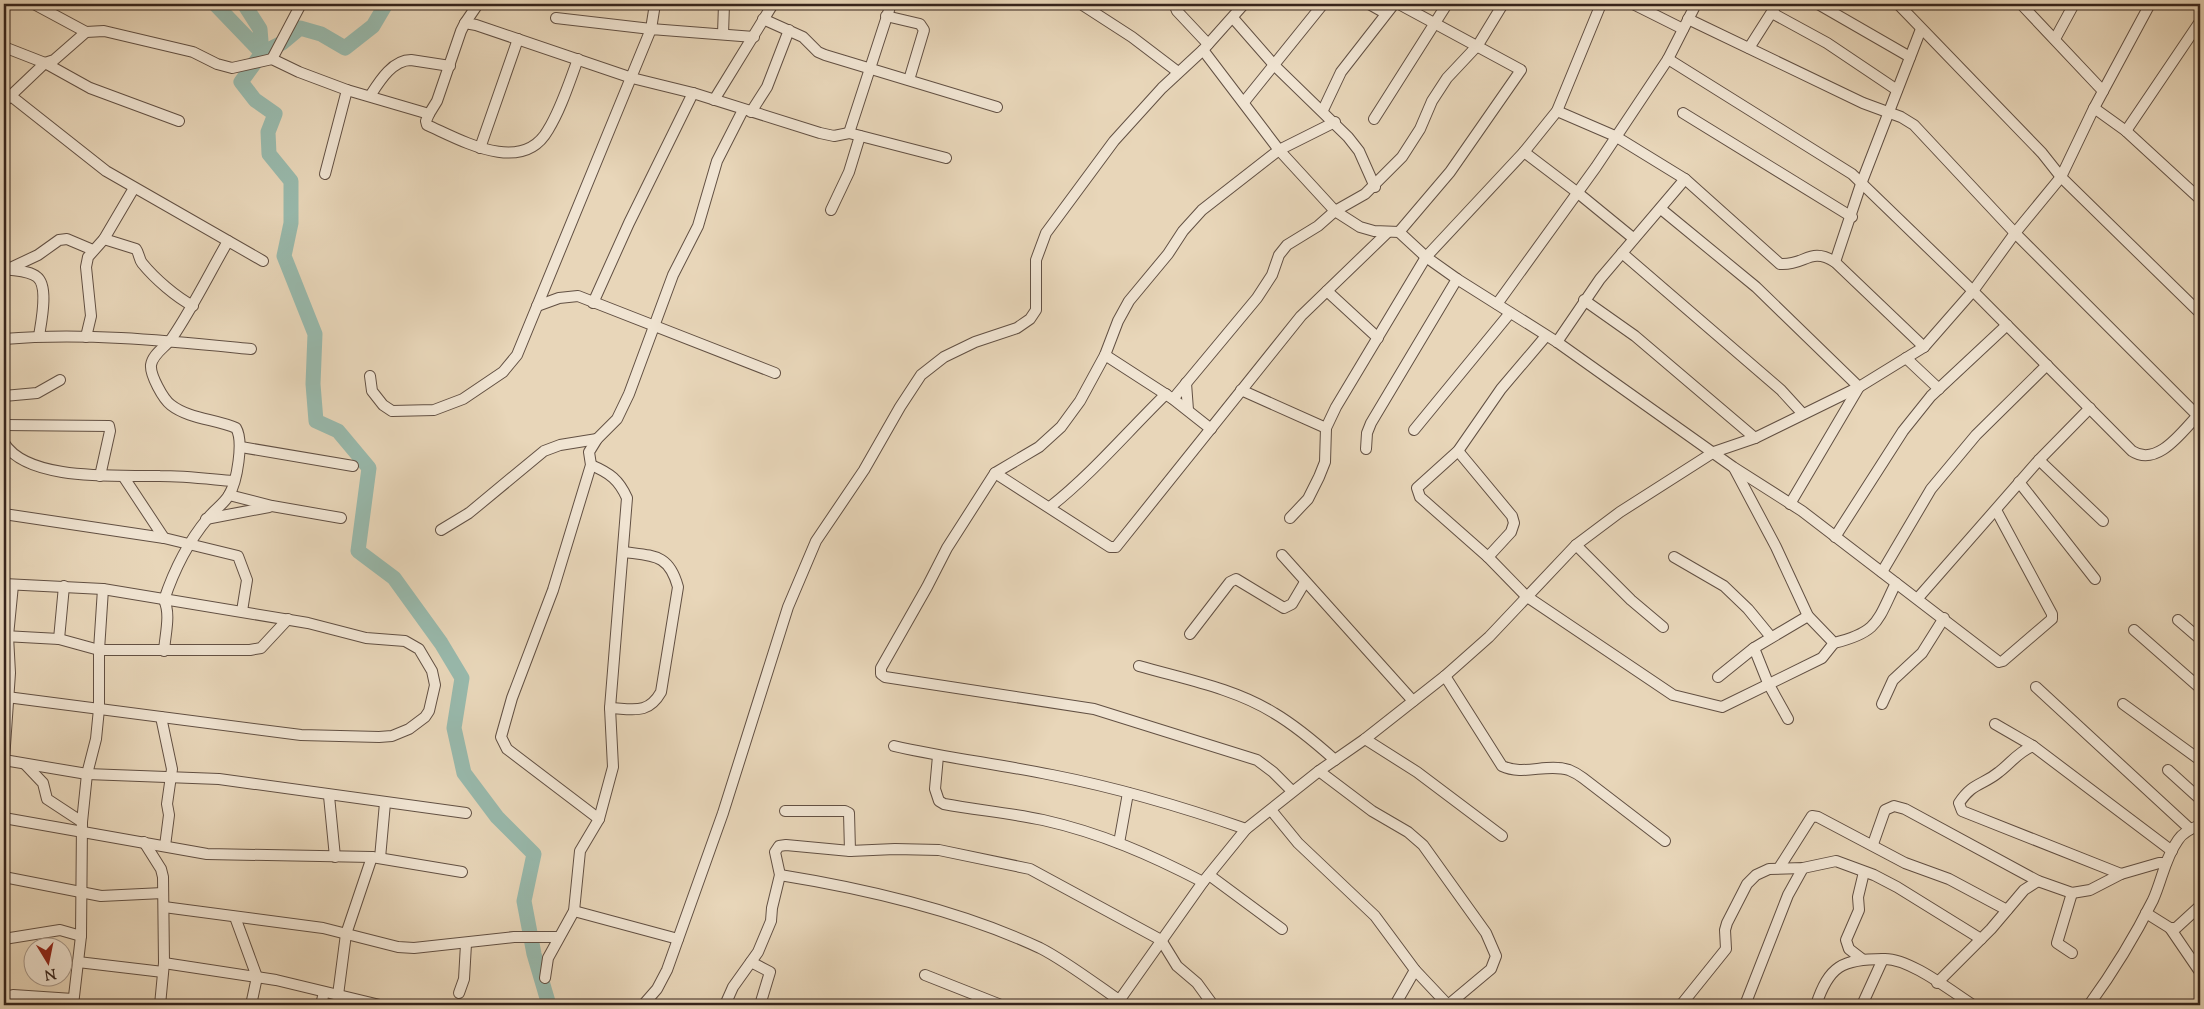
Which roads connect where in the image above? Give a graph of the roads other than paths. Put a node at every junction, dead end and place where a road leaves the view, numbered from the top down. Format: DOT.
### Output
graph roads {
  1 [pos="34,4"];
  2 [pos="301,4"];
  3 [pos="478,4"];
  4 [pos="656,4"];
  5 [pos="724,4"];
  6 [pos="773,4"];
  7 [pos="891,4"];
  8 [pos="1081,4"];
  9 [pos="1174,4"];
  10 [pos="1244,4"];
  11 [pos="1323,4"];
  12 [pos="1369,4"];
  13 [pos="1394,4"];
  14 [pos="1399,4"];
  15 [pos="1447,4"];
  16 [pos="1503,4"];
  17 [pos="1601,4"];
  18 [pos="1633,4"];
  19 [pos="1696,4"];
  20 [pos="1778,4"];
  21 [pos="1818,4"];
  22 [pos="1898,4"];
  23 [pos="2021,4"];
  24 [pos="2074,4"];
  25 [pos="2150,4"];
  26 [pos="1385,13"];
  27 [pos="1772,13"];
  28 [pos="886,16"];
  29 [pos="556,18"];
  30 [pos="1233,18"];
  31 [pos="763,19"];
  32 [pos="1688,19"];
  33 [pos="1436,22"];
  34 [pos="465,23"];
  35 [pos="2199,23"];
  36 [pos="1683,28"];
  37 [pos="651,29"];
  38 [pos="1921,29"];
  39 [pos="789,30"];
  40 [pos="86,32"];
  41 [pos="723,34"];
  42 [pos="754,37"];
  43 [pos="518,39"];
  44 [pos="2055,39"];
  45 [pos="1478,45"];
  46 [pos="4,47"];
  47 [pos="1206,47"];
  48 [pos="1749,48"];
  49 [pos="1910,57"];
  50 [pos="272,59"];
  51 [pos="578,59"];
  52 [pos="1668,59"];
  53 [pos="44,63"];
  54 [pos="450,66"];
  55 [pos="1275,66"];
  56 [pos="870,69"];
  57 [pos="1178,72"];
  58 [pos="632,78"];
  59 [pos="909,80"];
  60 [pos="347,90"];
  61 [pos="1897,90"];
  62 [pos="2103,91"];
  63 [pos="693,93"];
  64 [pos="370,96"];
  65 [pos="8,99"];
  66 [pos="714,100"];
  67 [pos="1244,102"];
  68 [pos="997,107"];
  69 [pos="2094,108"];
  70 [pos="1323,110"];
  71 [pos="747,111"];
  72 [pos="1557,111"];
  73 [pos="1888,112"];
  74 [pos="1682,113"];
  75 [pos="429,114"];
  76 [pos="1374,119"];
  77 [pos="179,121"];
  78 [pos="1335,122"];
  79 [pos="2126,131"];
  80 [pos="849,132"];
  81 [pos="860,136"];
  82 [pos="1615,136"];
  83 [pos="480,148"];
  84 [pos="1279,150"];
  85 [pos="1524,152"];
  86 [pos="946,158"];
  87 [pos="325,174"];
  88 [pos="2061,177"];
  89 [pos="1685,178"];
  90 [pos="1861,184"];
  91 [pos="1375,187"];
  92 [pos="134,188"];
  93 [pos="1578,192"];
  94 [pos="2200,199"];
  95 [pos="1661,209"];
  96 [pos="831,210"];
  97 [pos="1335,211"];
  98 [pos="1852,217"];
  99 [pos="1393,232"];
  100 [pos="2015,233"];
  101 [pos="1633,238"];
  102 [pos="104,239"];
  103 [pos="228,242"];
  104 [pos="93,250"];
  105 [pos="1622,253"];
  106 [pos="1426,257"];
  107 [pos="263,261"];
  108 [pos="1835,262"];
  109 [pos="5,270"];
  110 [pos="1457,279"];
  111 [pos="1327,291"];
  112 [pos="1973,292"];
  113 [pos="1584,300"];
  114 [pos="593,303"];
  115 [pos="1497,304"];
  116 [pos="194,306"];
  117 [pos="537,306"];
  118 [pos="1510,313"];
  119 [pos="2200,314"];
  120 [pos="654,324"];
  121 [pos="2006,325"];
  122 [pos="40,336"];
  123 [pos="1546,336"];
  124 [pos="86,337"];
  125 [pos="1378,338"];
  126 [pos="4,339"];
  127 [pos="170,341"];
  128 [pos="1557,342"];
  129 [pos="1924,347"];
  130 [pos="251,349"];
  131 [pos="1105,355"];
  132 [pos="1906,358"];
  133 [pos="2047,365"];
  134 [pos="775,374"];
  135 [pos="370,376"];
  136 [pos="60,380"];
  137 [pos="1186,383"];
  138 [pos="1859,387"];
  139 [pos="1939,389"];
  140 [pos="1241,390"];
  141 [pos="4,396"];
  142 [pos="1169,397"];
  143 [pos="2090,408"];
  144 [pos="1188,410"];
  145 [pos="1802,413"];
  146 [pos="2199,415"];
  147 [pos="4,425"];
  148 [pos="1326,428"];
  149 [pos="1211,429"];
  150 [pos="1414,430"];
  151 [pos="1755,438"];
  152 [pos="597,439"];
  153 [pos="4,443"];
  154 [pos="241,447"];
  155 [pos="1366,449"];
  156 [pos="1458,451"];
  157 [pos="1714,452"];
  158 [pos="2039,460"];
  159 [pos="591,465"];
  160 [pos="353,466"];
  161 [pos="1733,467"];
  162 [pos="996,473"];
  163 [pos="100,476"];
  164 [pos="123,476"];
  165 [pos="233,482"];
  166 [pos="2019,482"];
  167 [pos="229,495"];
  168 [pos="1790,504"];
  169 [pos="272,506"];
  170 [pos="1050,507"];
  171 [pos="1996,510"];
  172 [pos="4,514"];
  173 [pos="341,518"];
  174 [pos="1290,518"];
  175 [pos="206,519"];
  176 [pos="2103,522"];
  177 [pos="442,530"];
  178 [pos="1835,537"];
  179 [pos="164,538"];
  180 [pos="189,544"];
  181 [pos="1576,545"];
  182 [pos="624,552"];
  183 [pos="1282,556"];
  184 [pos="1488,557"];
  185 [pos="1674,557"];
  186 [pos="1882,572"];
  187 [pos="2095,579"];
  188 [pos="1305,582"];
  189 [pos="1896,583"];
  190 [pos="8,584"];
  191 [pos="64,586"];
  192 [pos="103,589"];
  193 [pos="1526,596"];
  194 [pos="1918,598"];
  195 [pos="164,600"];
  196 [pos="242,611"];
  197 [pos="1808,616"];
  198 [pos="1944,618"];
  199 [pos="288,619"];
  200 [pos="2178,620"];
  201 [pos="1663,627"];
  202 [pos="2134,630"];
  203 [pos="1190,634"];
  204 [pos="6,636"];
  205 [pos="1771,637"];
  206 [pos="59,639"];
  207 [pos="2200,639"];
  208 [pos="1834,643"];
  209 [pos="1754,648"];
  210 [pos="99,650"];
  211 [pos="164,651"];
  212 [pos="1139,666"];
  213 [pos="1445,676"];
  214 [pos="1718,678"];
  215 [pos="1768,683"];
  216 [pos="2036,687"];
  217 [pos="2200,688"];
  218 [pos="1413,701"];
  219 [pos="6,702"];
  220 [pos="1882,704"];
  221 [pos="2123,704"];
  222 [pos="610,708"];
  223 [pos="99,709"];
  224 [pos="161,716"];
  225 [pos="1788,719"];
  226 [pos="1995,724"];
  227 [pos="1364,739"];
  228 [pos="894,746"];
  229 [pos="2033,746"];
  230 [pos="938,756"];
  231 [pos="4,760"];
  232 [pos="1336,760"];
  233 [pos="2200,760"];
  234 [pos="25,764"];
  235 [pos="2168,770"];
  236 [pos="1319,771"];
  237 [pos="87,774"];
  238 [pos="170,777"];
  239 [pos="1292,792"];
  240 [pos="1128,793"];
  241 [pos="329,796"];
  242 [pos="2200,799"];
  243 [pos="385,803"];
  244 [pos="1271,810"];
  245 [pos="785,811"];
  246 [pos="466,813"];
  247 [pos="4,818"];
  248 [pos="599,819"];
  249 [pos="2200,825"];
  250 [pos="82,827"];
  251 [pos="1246,829"];
  252 [pos="2190,829"];
  253 [pos="1502,836"];
  254 [pos="1665,841"];
  255 [pos="144,842"];
  256 [pos="1119,842"];
  257 [pos="1872,844"];
  258 [pos="165,846"];
  259 [pos="850,851"];
  260 [pos="2172,851"];
  261 [pos="335,857"];
  262 [pos="376,858"];
  263 [pos="2166,863"];
  264 [pos="1779,868"];
  265 [pos="1803,868"];
  266 [pos="462,872"];
  267 [pos="1864,872"];
  268 [pos="2121,874"];
  269 [pos="780,875"];
  270 [pos="4,877"];
  271 [pos="1206,878"];
  272 [pos="2038,881"];
  273 [pos="82,893"];
  274 [pos="163,893"];
  275 [pos="2072,893"];
  276 [pos="2200,906"];
  277 [pos="164,907"];
  278 [pos="574,910"];
  279 [pos="2007,910"];
  280 [pos="2146,913"];
  281 [pos="235,917"];
  282 [pos="2170,928"];
  283 [pos="1282,929"];
  284 [pos="346,934"];
  285 [pos="81,936"];
  286 [pos="558,937"];
  287 [pos="4,939"];
  288 [pos="678,939"];
  289 [pos="1981,939"];
  290 [pos="1161,940"];
  291 [pos="466,944"];
  292 [pos="2072,953"];
  293 [pos="2196,957"];
  294 [pos="1862,959"];
  295 [pos="1882,959"];
  296 [pos="78,962"];
  297 [pos="751,962"];
  298 [pos="163,967"];
  299 [pos="1415,970"];
  300 [pos="2200,972"];
  301 [pos="925,976"];
  302 [pos="257,977"];
  303 [pos="545,978"];
  304 [pos="1937,983"];
  305 [pos="324,992"];
  306 [pos="459,993"];
  307 [pos="338,995"];
  308 [pos="73,1002"];
  309 [pos="1120,1004"];
  310 [pos="4,1005"];
  311 [pos="160,1005"];
  312 [pos="250,1005"];
  313 [pos="321,1005"];
  314 [pos="380,1005"];
  315 [pos="643,1005"];
  316 [pos="724,1005"];
  317 [pos="760,1005"];
  318 [pos="1001,1005"];
  319 [pos="1213,1005"];
  320 [pos="1395,1005"];
  321 [pos="1448,1005"];
  322 [pos="1681,1005"];
  323 [pos="1745,1005"];
  324 [pos="1816,1005"];
  325 [pos="1862,1005"];
  326 [pos="1973,1005"];
  327 [pos="2089,1005"];
  1 -- 40 [label="street"];
  2 -- 50 [label="street"];
  3 -- 34 [label="street"];
  4 -- 37 [label="street"];
  5 -- 41 [label="street"];
  6 -- 31 [label="street"];
  7 -- 28 [label="street"];
  8 -- 57 [label="street"];
  9 -- 47 [label="street"];
  10 -- 30 [label="street"];
  11 -- 55 [label="street"];
  12 -- 26 [label="street"];
  13 -- 26 [label="street"];
  14 -- 33 [label="street"];
  15 -- 33 [label="street"];
  16 -- 45 [label="street"];
  17 -- 72 [label="street"];
  18 -- 36 [label="street"];
  19 -- 32 [label="street"];
  20 -- 27 [label="street"];
  21 -- 49 [label="street"];
  22 -- 38 [label="street"];
  23 -- 44 [label="street"];
  24 -- 44 [label="street"];
  25 -- 62 [label="street"];
  26 -- 70 [label="street"];
  27 -- 48 [label="street"];
  27 -- 61 [label="street"];
  28 -- 56 [label="street"];
  28 -- 59 [label="street"];
  29 -- 37 [label="street"];
  30 -- 47 [label="street"];
  30 -- 55 [label="street"];
  31 -- 39 [label="street"];
  31 -- 42 [label="street"];
  32 -- 36 [label="street"];
  32 -- 48 [label="street"];
  33 -- 45 [label="street"];
  33 -- 76 [label="street"];
  34 -- 43 [label="street"];
  34 -- 54 [label="street"];
  35 -- 79 [label="street"];
  36 -- 52 [label="street"];
  37 -- 41 [label="street"];
  37 -- 58 [label="street"];
  38 -- 49 [label="street"];
  38 -- 88 [label="street"];
  39 -- 56 [label="street"];
  39 -- 71 [label="street"];
  40 -- 50 [label="street"];
  40 -- 53 [label="street"];
  41 -- 42 [label="street"];
  42 -- 66 [label="street"];
  43 -- 51 [label="street"];
  43 -- 83 [label="street"];
  44 -- 62 [label="street"];
  45 -- 91 [label="street"];
  45 -- 99 [label="street"];
  46 -- 53 [label="street"];
  47 -- 57 [label="street"];
  47 -- 67 [label="street"];
  48 -- 73 [label="street"];
  49 -- 61 [label="street"];
  50 -- 60 [label="street"];
  51 -- 58 [label="street"];
  51 -- 83 [label="street"];
  52 -- 82 [label="street"];
  52 -- 90 [label="street"];
  53 -- 65 [label="street"];
  53 -- 77 [label="street"];
  54 -- 64 [label="street"];
  54 -- 75 [label="street"];
  55 -- 67 [label="street"];
  55 -- 70 [label="street"];
  56 -- 59 [label="street"];
  56 -- 80 [label="street"];
  57 -- 288 [label="street"];
  58 -- 63 [label="street"];
  58 -- 117 [label="street"];
  59 -- 68 [label="street"];
  60 -- 64 [label="street"];
  60 -- 87 [label="street"];
  61 -- 73 [label="street"];
  62 -- 69 [label="street"];
  63 -- 66 [label="street"];
  63 -- 114 [label="street"];
  64 -- 75 [label="street"];
  65 -- 92 [label="street"];
  66 -- 71 [label="street"];
  67 -- 84 [label="street"];
  69 -- 79 [label="street"];
  69 -- 88 [label="street"];
  70 -- 78 [label="street"];
  71 -- 80 [label="street"];
  71 -- 120 [label="street"];
  72 -- 82 [label="street"];
  72 -- 85 [label="street"];
  73 -- 90 [label="street"];
  73 -- 100 [label="street"];
  74 -- 98 [label="street"];
  75 -- 83 [label="street"];
  78 -- 84 [label="street"];
  78 -- 91 [label="street"];
  79 -- 94 [label="street"];
  80 -- 81 [label="street"];
  81 -- 86 [label="street"];
  81 -- 96 [label="street"];
  82 -- 89 [label="street"];
  82 -- 93 [label="street"];
  84 -- 97 [label="street"];
  84 -- 131 [label="street"];
  85 -- 93 [label="street"];
  85 -- 106 [label="street"];
  88 -- 100 [label="street"];
  88 -- 119 [label="street"];
  89 -- 95 [label="street"];
  89 -- 108 [label="street"];
  90 -- 98 [label="street"];
  90 -- 112 [label="street"];
  91 -- 97 [label="street"];
  92 -- 102 [label="street"];
  92 -- 103 [label="street"];
  93 -- 101 [label="street"];
  93 -- 115 [label="street"];
  95 -- 101 [label="street"];
  95 -- 138 [label="street"];
  97 -- 99 [label="street"];
  97 -- 137 [label="street"];
  98 -- 108 [label="street"];
  99 -- 106 [label="street"];
  99 -- 111 [label="street"];
  100 -- 112 [label="street"];
  100 -- 146 [label="street"];
  101 -- 105 [label="street"];
  102 -- 104 [label="street"];
  102 -- 116 [label="street"];
  103 -- 107 [label="street"];
  103 -- 116 [label="street"];
  104 -- 109 [label="street"];
  104 -- 124 [label="street"];
  105 -- 113 [label="street"];
  105 -- 145 [label="street"];
  106 -- 110 [label="street"];
  106 -- 125 [label="street"];
  108 -- 129 [label="street"];
  109 -- 122 [label="street"];
  110 -- 115 [label="street"];
  110 -- 155 [label="street"];
  111 -- 125 [label="street"];
  111 -- 140 [label="street"];
  112 -- 121 [label="street"];
  112 -- 129 [label="street"];
  113 -- 128 [label="street"];
  113 -- 151 [label="street"];
  114 -- 117 [label="street"];
  114 -- 120 [label="street"];
  115 -- 118 [label="street"];
  116 -- 127 [label="street"];
  117 -- 135 [label="street"];
  118 -- 123 [label="street"];
  118 -- 150 [label="street"];
  120 -- 134 [label="street"];
  120 -- 152 [label="street"];
  121 -- 133 [label="street"];
  121 -- 139 [label="street"];
  122 -- 124 [label="street"];
  122 -- 126 [label="street"];
  123 -- 128 [label="street"];
  123 -- 156 [label="street"];
  124 -- 127 [label="street"];
  125 -- 148 [label="street"];
  127 -- 130 [label="street"];
  127 -- 154 [label="street"];
  128 -- 157 [label="street"];
  129 -- 132 [label="street"];
  131 -- 142 [label="street"];
  131 -- 162 [label="street"];
  132 -- 138 [label="street"];
  132 -- 139 [label="street"];
  133 -- 143 [label="street"];
  133 -- 186 [label="street"];
  136 -- 141 [label="street"];
  137 -- 142 [label="street"];
  137 -- 144 [label="street"];
  138 -- 145 [label="street"];
  138 -- 168 [label="street"];
  139 -- 178 [label="street"];
  140 -- 148 [label="street"];
  140 -- 149 [label="street"];
  142 -- 144 [label="street"];
  142 -- 170 [label="street"];
  143 -- 146 [label="street"];
  143 -- 158 [label="street"];
  144 -- 149 [label="street"];
  145 -- 151 [label="street"];
  147 -- 163 [label="street"];
  148 -- 174 [label="street"];
  149 -- 170 [label="street"];
  151 -- 157 [label="street"];
  152 -- 159 [label="street"];
  152 -- 177 [label="street"];
  153 -- 163 [label="street"];
  154 -- 160 [label="street"];
  154 -- 165 [label="street"];
  156 -- 184 [label="street"];
  156 -- 184 [label="street"];
  157 -- 161 [label="street"];
  157 -- 181 [label="street"];
  158 -- 166 [label="street"];
  158 -- 176 [label="street"];
  159 -- 182 [label="street"];
  159 -- 248 [label="street"];
  161 -- 168 [label="street"];
  161 -- 197 [label="street"];
  162 -- 170 [label="street"];
  162 -- 239 [label="street"];
  163 -- 164 [label="street"];
  164 -- 165 [label="street"];
  164 -- 179 [label="street"];
  165 -- 167 [label="street"];
  166 -- 171 [label="street"];
  166 -- 187 [label="street"];
  167 -- 169 [label="street"];
  167 -- 175 [label="street"];
  168 -- 178 [label="street"];
  169 -- 173 [label="street"];
  169 -- 175 [label="street"];
  171 -- 194 [label="street"];
  171 -- 198 [label="street"];
  172 -- 179 [label="street"];
  175 -- 180 [label="street"];
  178 -- 186 [label="street"];
  179 -- 180 [label="street"];
  180 -- 195 [label="street"];
  180 -- 196 [label="street"];
  181 -- 193 [label="street"];
  181 -- 201 [label="street"];
  182 -- 222 [label="street"];
  182 -- 222 [label="street"];
  183 -- 188 [label="street"];
  184 -- 193 [label="street"];
  185 -- 205 [label="street"];
  186 -- 189 [label="street"];
  188 -- 203 [label="street"];
  188 -- 218 [label="street"];
  189 -- 194 [label="street"];
  189 -- 208 [label="street"];
  190 -- 191 [label="street"];
  190 -- 204 [label="street"];
  191 -- 192 [label="street"];
  191 -- 206 [label="street"];
  192 -- 195 [label="street"];
  192 -- 210 [label="street"];
  193 -- 213 [label="street"];
  193 -- 215 [label="street"];
  194 -- 198 [label="street"];
  195 -- 196 [label="street"];
  195 -- 211 [label="street"];
  196 -- 199 [label="street"];
  197 -- 205 [label="street"];
  197 -- 208 [label="street"];
  198 -- 220 [label="street"];
  199 -- 211 [label="street"];
  199 -- 224 [label="street"];
  200 -- 207 [label="street"];
  202 -- 217 [label="street"];
  204 -- 206 [label="street"];
  204 -- 219 [label="street"];
  205 -- 209 [label="street"];
  206 -- 210 [label="street"];
  208 -- 215 [label="street"];
  209 -- 214 [label="street"];
  209 -- 215 [label="street"];
  210 -- 211 [label="street"];
  210 -- 223 [label="street"];
  212 -- 232 [label="street"];
  213 -- 218 [label="street"];
  213 -- 254 [label="street"];
  215 -- 225 [label="street"];
  216 -- 252 [label="street"];
  218 -- 227 [label="street"];
  219 -- 223 [label="street"];
  219 -- 231 [label="street"];
  221 -- 233 [label="street"];
  222 -- 248 [label="street"];
  223 -- 224 [label="street"];
  223 -- 237 [label="street"];
  224 -- 238 [label="street"];
  226 -- 229 [label="street"];
  227 -- 232 [label="street"];
  227 -- 253 [label="street"];
  228 -- 230 [label="street"];
  229 -- 260 [label="street"];
  229 -- 268 [label="street"];
  230 -- 240 [label="street"];
  230 -- 256 [label="street"];
  231 -- 234 [label="street"];
  232 -- 236 [label="street"];
  234 -- 237 [label="street"];
  234 -- 250 [label="street"];
  235 -- 242 [label="street"];
  236 -- 239 [label="street"];
  236 -- 321 [label="street"];
  237 -- 238 [label="street"];
  237 -- 250 [label="street"];
  238 -- 241 [label="street"];
  238 -- 258 [label="street"];
  239 -- 244 [label="street"];
  240 -- 251 [label="street"];
  240 -- 256 [label="street"];
  241 -- 243 [label="street"];
  241 -- 261 [label="street"];
  243 -- 246 [label="street"];
  243 -- 262 [label="street"];
  244 -- 251 [label="street"];
  244 -- 299 [label="street"];
  245 -- 259 [label="street"];
  247 -- 250 [label="street"];
  248 -- 278 [label="street"];
  249 -- 252 [label="street"];
  250 -- 255 [label="street"];
  250 -- 273 [label="street"];
  251 -- 271 [label="street"];
  252 -- 260 [label="street"];
  255 -- 258 [label="street"];
  255 -- 274 [label="street"];
  256 -- 271 [label="street"];
  257 -- 264 [label="street"];
  257 -- 272 [label="street"];
  257 -- 279 [label="street"];
  258 -- 261 [label="street"];
  259 -- 269 [label="street"];
  259 -- 290 [label="street"];
  260 -- 263 [label="street"];
  261 -- 262 [label="street"];
  262 -- 266 [label="street"];
  262 -- 284 [label="street"];
  263 -- 268 [label="street"];
  263 -- 280 [label="street"];
  264 -- 265 [label="street"];
  264 -- 322 [label="street"];
  265 -- 267 [label="street"];
  265 -- 323 [label="street"];
  267 -- 289 [label="street"];
  267 -- 294 [label="street"];
  268 -- 275 [label="street"];
  269 -- 297 [label="street"];
  269 -- 309 [label="street"];
  270 -- 273 [label="street"];
  271 -- 283 [label="street"];
  271 -- 290 [label="street"];
  272 -- 275 [label="street"];
  272 -- 279 [label="street"];
  273 -- 274 [label="street"];
  273 -- 285 [label="street"];
  274 -- 277 [label="street"];
  275 -- 292 [label="street"];
  276 -- 282 [label="street"];
  277 -- 281 [label="street"];
  277 -- 298 [label="street"];
  278 -- 286 [label="street"];
  278 -- 288 [label="street"];
  279 -- 289 [label="street"];
  280 -- 282 [label="street"];
  280 -- 327 [label="street"];
  281 -- 284 [label="street"];
  281 -- 302 [label="street"];
  282 -- 293 [label="street"];
  284 -- 291 [label="street"];
  284 -- 307 [label="street"];
  285 -- 287 [label="street"];
  285 -- 296 [label="street"];
  286 -- 291 [label="street"];
  286 -- 303 [label="street"];
  288 -- 315 [label="street"];
  289 -- 304 [label="street"];
  290 -- 309 [label="street"];
  290 -- 319 [label="street"];
  291 -- 306 [label="street"];
  293 -- 300 [label="street"];
  294 -- 295 [label="street"];
  294 -- 324 [label="street"];
  295 -- 304 [label="street"];
  295 -- 325 [label="street"];
  296 -- 298 [label="street"];
  296 -- 308 [label="street"];
  297 -- 316 [label="street"];
  297 -- 317 [label="street"];
  298 -- 302 [label="street"];
  298 -- 311 [label="street"];
  299 -- 320 [label="street"];
  299 -- 321 [label="street"];
  301 -- 318 [label="street"];
  302 -- 305 [label="street"];
  302 -- 312 [label="street"];
  304 -- 326 [label="street"];
  305 -- 307 [label="street"];
  305 -- 313 [label="street"];
  307 -- 314 [label="street"];
  308 -- 310 [label="street"];
}
